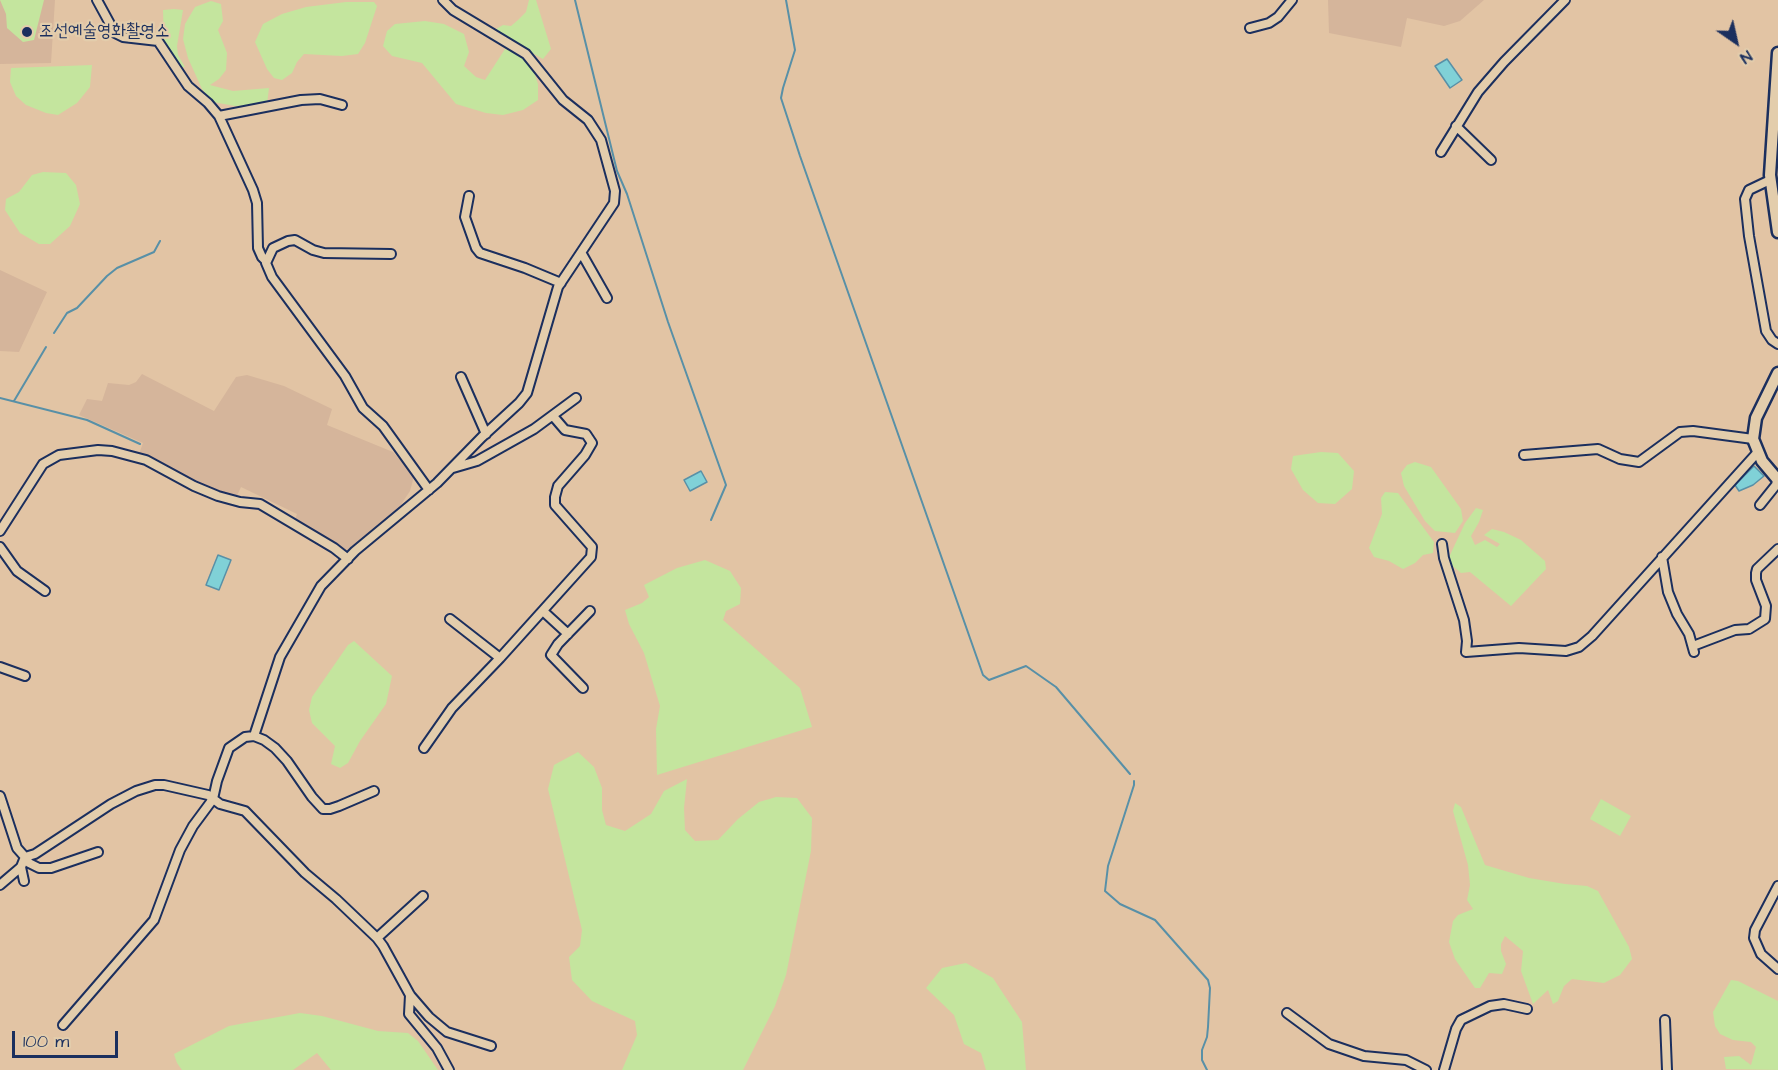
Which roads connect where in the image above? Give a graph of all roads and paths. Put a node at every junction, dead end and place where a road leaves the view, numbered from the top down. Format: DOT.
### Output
graph roads {
  1 [pos="97,0"];
  2 [pos="443,0"];
  3 [pos="1292,0"];
  4 [pos="1565,0"];
  5 [pos="1251,28"];
  6 [pos="1778,54"];
  7 [pos="342,105"];
  8 [pos="219,116"];
  9 [pos="1456,126"];
  10 [pos="1441,152"];
  11 [pos="1491,160"];
  12 [pos="1770,180"];
  13 [pos="469,196"];
  14 [pos="1778,232"];
  15 [pos="391,254"];
  16 [pos="582,254"];
  17 [pos="266,261"];
  18 [pos="561,283"];
  19 [pos="607,298"];
  20 [pos="1778,344"];
  21 [pos="1778,373"];
  22 [pos="461,377"];
  23 [pos="576,398"];
  24 [pos="553,416"];
  25 [pos="486,434"];
  26 [pos="1754,440"];
  27 [pos="1757,453"];
  28 [pos="1524,455"];
  29 [pos="452,468"];
  30 [pos="1778,478"];
  31 [pos="429,490"];
  32 [pos="1760,505"];
  33 [pos="0,531"];
  34 [pos="1442,544"];
  35 [pos="0,547"];
  36 [pos="1778,549"];
  37 [pos="1662,557"];
  38 [pos="348,559"];
  39 [pos="45,591"];
  40 [pos="590,611"];
  41 [pos="544,612"];
  42 [pos="450,619"];
  43 [pos="568,634"];
  44 [pos="501,658"];
  45 [pos="0,667"];
  46 [pos="25,676"];
  47 [pos="583,688"];
  48 [pos="254,736"];
  49 [pos="424,748"];
  50 [pos="374,791"];
  51 [pos="0,796"];
  52 [pos="213,799"];
  53 [pos="98,852"];
  54 [pos="25,857"];
  55 [pos="21,867"];
  56 [pos="24,881"];
  57 [pos="0,885"];
  58 [pos="1778,886"];
  59 [pos="423,896"];
  60 [pos="377,938"];
  61 [pos="1778,969"];
  62 [pos="410,995"];
  63 [pos="1527,1009"];
  64 [pos="1287,1013"];
  65 [pos="1665,1020"];
  66 [pos="63,1025"];
  67 [pos="491,1046"];
  68 [pos="449,1070"];
  69 [pos="1426,1070"];
  70 [pos="1444,1070"];
  71 [pos="1667,1070"];
  1 -- 8 [label="street"];
  2 -- 16 [label="street"];
  3 -- 5 [label="street"];
  4 -- 9 [label="street"];
  6 -- 12 [label="street"];
  7 -- 8 [label="street"];
  8 -- 17 [label="street"];
  9 -- 10 [label="street"];
  9 -- 11 [label="street"];
  12 -- 14 [label="street"];
  12 -- 20 [label="street"];
  13 -- 18 [label="street"];
  15 -- 17 [label="street"];
  16 -- 18 [label="street"];
  16 -- 19 [label="street"];
  17 -- 31 [label="street"];
  18 -- 25 [label="street"];
  21 -- 26 [label="street"];
  22 -- 25 [label="street"];
  23 -- 24 [label="street"];
  24 -- 29 [label="street"];
  24 -- 41 [label="street"];
  25 -- 29 [label="street"];
  26 -- 27 [label="street"];
  26 -- 28 [label="street"];
  27 -- 30 [label="street"];
  27 -- 37 [label="street"];
  29 -- 31 [label="street"];
  30 -- 32 [label="street"];
  31 -- 38 [label="street"];
  33 -- 38 [label="street"];
  34 -- 37 [label="street"];
  35 -- 39 [label="street"];
  36 -- 37 [label="street"];
  38 -- 48 [label="street"];
  40 -- 43 [label="street"];
  41 -- 43 [label="street"];
  41 -- 44 [label="street"];
  42 -- 44 [label="street"];
  43 -- 47 [label="street"];
  44 -- 49 [label="street"];
  45 -- 46 [label="street"];
  48 -- 50 [label="street"];
  48 -- 52 [label="street"];
  51 -- 54 [label="street"];
  52 -- 54 [label="street"];
  52 -- 60 [label="street"];
  52 -- 66 [label="street"];
  53 -- 54 [label="street"];
  54 -- 55 [label="street"];
  55 -- 56 [label="street"];
  55 -- 57 [label="street"];
  58 -- 61 [label="street"];
  59 -- 60 [label="street"];
  60 -- 62 [label="street"];
  62 -- 67 [label="street"];
  62 -- 68 [label="street"];
  63 -- 70 [label="street"];
  64 -- 69 [label="street"];
  65 -- 71 [label="street"];
}
